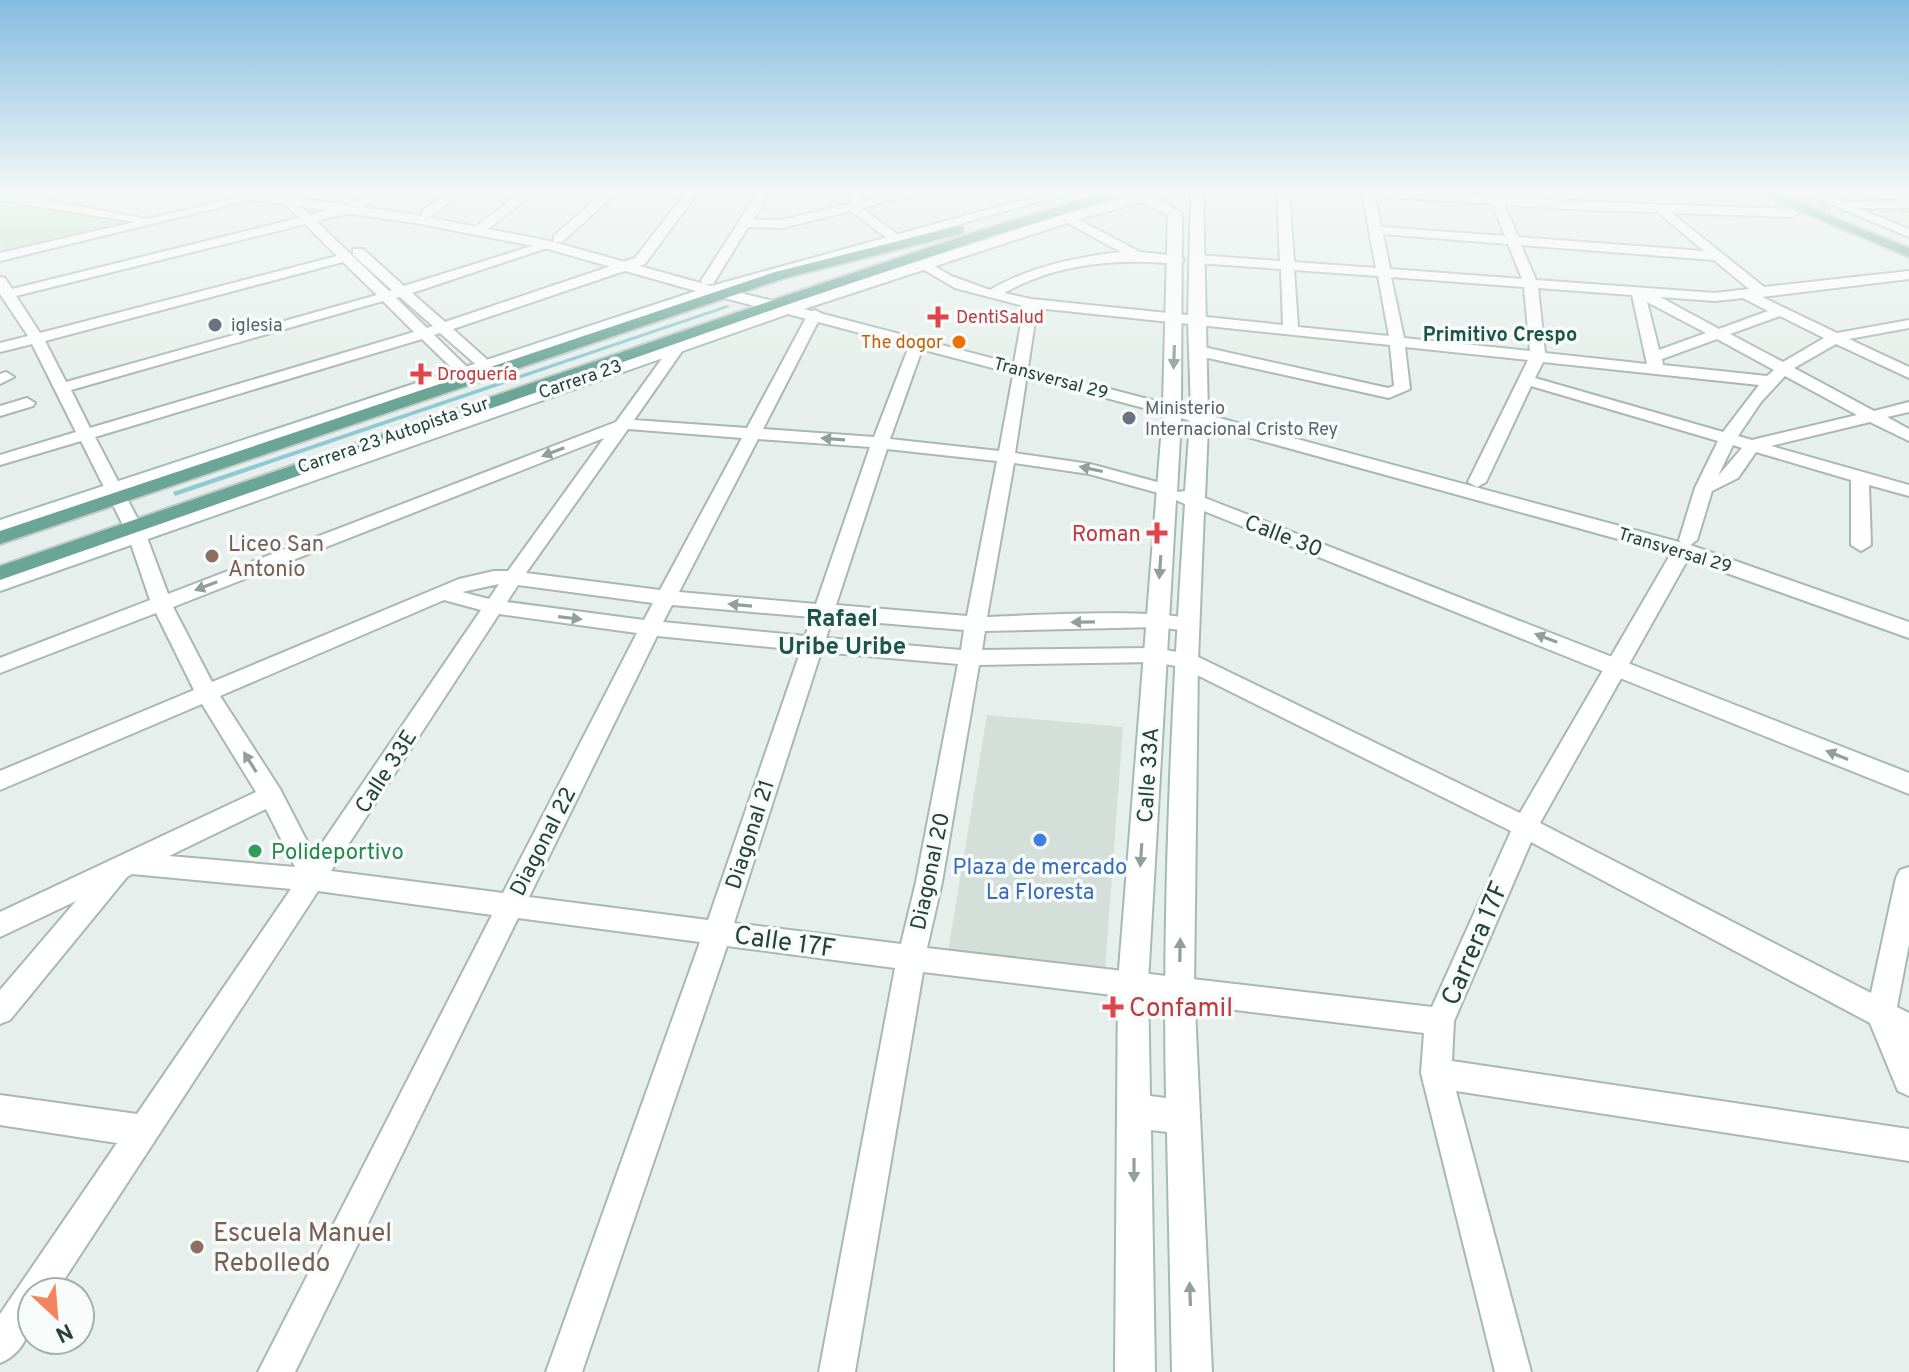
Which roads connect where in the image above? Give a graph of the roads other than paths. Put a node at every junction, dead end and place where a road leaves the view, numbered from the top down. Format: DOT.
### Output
graph roads {
  1 [pos="164,256"];
  2 [pos="358,256"];
  3 [pos="510,256"];
  4 [pos="605,256"];
  5 [pos="640,256"];
  6 [pos="734,256"];
  7 [pos="830,256"];
  8 [pos="852,256"];
  9 [pos="924,256"];
  10 [pos="946,256"];
  11 [pos="1105,256"];
  12 [pos="1137,256"];
  13 [pos="1177,256"];
  14 [pos="1288,256"];
  15 [pos="1380,256"];
  16 [pos="1520,256"];
  17 [pos="1718,256"];
  18 [pos="343,258"];
  19 [pos="1197,259"];
  20 [pos="1177,260"];
  21 [pos="634,264"];
  22 [pos="921,264"];
  23 [pos="1289,266"];
  24 [pos="798,269"];
  25 [pos="1384,274"];
  26 [pos="1909,275"];
  27 [pos="1531,285"];
  28 [pos="826,287"];
  29 [pos="723,288"];
  30 [pos="402,291"];
  31 [pos="1640,293"];
  32 [pos="1755,294"];
  33 [pos="991,295"];
  34 [pos="5,296"];
  35 [pos="384,297"];
  36 [pos="1031,303"];
  37 [pos="794,306"];
  38 [pos="1781,311"];
  39 [pos="1176,319"];
  40 [pos="1196,320"];
  41 [pos="1909,324"];
  42 [pos="442,327"];
  43 [pos="1291,330"];
  44 [pos="423,334"];
  45 [pos="1718,334"];
  46 [pos="36,338"];
  47 [pos="1837,338"];
  48 [pos="684,339"];
  49 [pos="918,341"];
  50 [pos="1397,341"];
  51 [pos="0,348"];
  52 [pos="1199,351"];
  53 [pos="1538,356"];
  54 [pos="1655,362"];
  55 [pos="486,366"];
  56 [pos="1022,366"];
  57 [pos="1782,368"];
  58 [pos="465,373"];
  59 [pos="1909,373"];
  60 [pos="1526,380"];
  61 [pos="1768,381"];
  62 [pos="62,388"];
  63 [pos="27,403"];
  64 [pos="1172,405"];
  65 [pos="1909,407"];
  66 [pos="0,411"];
  67 [pos="1200,412"];
  68 [pos="1872,416"];
  69 [pos="625,424"];
  70 [pos="752,433"];
  71 [pos="85,434"];
  72 [pos="1909,436"];
  73 [pos="1728,437"];
  74 [pos="880,443"];
  75 [pos="1753,445"];
  76 [pos="1006,457"];
  77 [pos="0,460"];
  78 [pos="1860,476"];
  79 [pos="1477,482"];
  80 [pos="1704,488"];
  81 [pos="1166,490"];
  82 [pos="1909,491"];
  83 [pos="116,494"];
  84 [pos="1196,501"];
  85 [pos="0,527"];
  86 [pos="134,530"];
  87 [pos="0,538"];
  88 [pos="1685,545"];
  89 [pos="1861,545"];
  90 [pos="0,573"];
  91 [pos="513,578"];
  92 [pos="0,584"];
  93 [pos="442,593"];
  94 [pos="668,598"];
  95 [pos="161,603"];
  96 [pos="493,607"];
  97 [pos="824,613"];
  98 [pos="1909,615"];
  99 [pos="1156,620"];
  100 [pos="976,624"];
  101 [pos="1189,624"];
  102 [pos="650,628"];
  103 [pos="1909,630"];
  104 [pos="812,644"];
  105 [pos="1154,655"];
  106 [pos="970,658"];
  107 [pos="1186,660"];
  108 [pos="0,666"];
  109 [pos="1619,666"];
  110 [pos="207,693"];
  111 [pos="0,781"];
  112 [pos="1909,784"];
  113 [pos="271,796"];
  114 [pos="1525,827"];
  115 [pos="125,865"];
  116 [pos="1909,878"];
  117 [pos="314,880"];
  118 [pos="510,904"];
  119 [pos="0,925"];
  120 [pos="718,931"];
  121 [pos="911,958"];
  122 [pos="1133,982"];
  123 [pos="1179,988"];
  124 [pos="0,1011"];
  125 [pos="1881,1013"];
  126 [pos="1440,1021"];
  127 [pos="1909,1028"];
  128 [pos="1436,1073"];
  129 [pos="1909,1081"];
  130 [pos="0,1110"];
  131 [pos="1134,1111"];
  132 [pos="1184,1117"];
  133 [pos="145,1131"];
  134 [pos="1909,1145"];
  135 [pos="47,1276"];
  136 [pos="16,1322"];
  137 [pos="0,1345"];
  138 [pos="276,1372"];
  139 [pos="564,1372"];
  140 [pos="837,1372"];
  141 [pos="1135,1372"];
  142 [pos="1192,1372"];
  143 [pos="1513,1372"];
  1 -- 34 [label="street"];
  2 -- 30 [label="street"];
  3 -- 30 [label="street"];
  4 -- 21 [label="street, Transversal 29"];
  5 -- 21 [label="street"];
  6 -- 29 [label="street"];
  7 -- 29 [label="street, Carrera 23"];
  8 -- 24 [label="main road, Carrera 23"];
  9 -- 28 [label="main road, Carrera 23"];
  10 -- 22 [label="street, Carrera 23"];
  11 -- 33 [label="street"];
  12 -- 20 [label="street"];
  13 -- 20 [label="street, Calle 33A"];
  14 -- 23 [label="street"];
  15 -- 25 [label="street"];
  16 -- 27 [label="street"];
  17 -- 32 [label="street"];
  18 -- 35 [label="street"];
  18 -- 46 [label="street"];
  19 -- 23 [label="street"];
  19 -- 40 [label="street, Calle 33A"];
  20 -- 39 [label="street, Calle 33A"];
  21 -- 29 [label="street, Transversal 29"];
  21 -- 42 [label="street"];
  22 -- 33 [label="street"];
  22 -- 37 [label="street, Carrera 23"];
  23 -- 25 [label="street"];
  23 -- 43 [label="street"];
  24 -- 28 [label="main road"];
  24 -- 29 [label="main road, Carrera 23"];
  25 -- 27 [label="street"];
  25 -- 50 [label="street"];
  26 -- 32 [label="street"];
  27 -- 31 [label="street"];
  27 -- 53 [label="street"];
  28 -- 37 [label="main road, Carrera 23"];
  29 -- 37 [label="street, Transversal 29"];
  29 -- 55 [label="street, Carrera 23"];
  29 -- 83 [label="main road, Carrera 23 Autopista Sur"];
  30 -- 35 [label="street"];
  30 -- 42 [label="street"];
  31 -- 32 [label="street"];
  31 -- 45 [label="street"];
  31 -- 54 [label="street"];
  32 -- 38 [label="street"];
  33 -- 36 [label="street"];
  34 -- 46 [label="street"];
  35 -- 44 [label="street"];
  35 -- 62 [label="street"];
  36 -- 39 [label="street"];
  36 -- 56 [label="street, Diagonal 20"];
  37 -- 48 [label="street, Carrera 23"];
  37 -- 49 [label="street, Transversal 29"];
  37 -- 56 [label="street, Transversal 29"];
  37 -- 70 [label="street, Diagonal 22"];
  38 -- 45 [label="street"];
  38 -- 47 [label="street"];
  39 -- 40 [label="street"];
  39 -- 64 [label="street, Calle 33A, one-way"];
  40 -- 43 [label="street"];
  40 -- 52 [label="street, Calle 33A"];
  41 -- 47 [label="street, Carrera 17F"];
  42 -- 44 [label="street"];
  42 -- 55 [label="street"];
  43 -- 50 [label="street"];
  44 -- 58 [label="street"];
  44 -- 71 [label="street"];
  45 -- 54 [label="street"];
  45 -- 57 [label="street"];
  46 -- 51 [label="street"];
  46 -- 62 [label="street"];
  47 -- 57 [label="street, Carrera 17F"];
  47 -- 59 [label="street"];
  48 -- 69 [label="street, Calle 33E"];
  48 -- 86 [label="main road, Carrera 23 Autopista Sur"];
  49 -- 56 [label="street, Transversal 29"];
  49 -- 74 [label="street, Diagonal 21"];
  50 -- 52 [label="street"];
  50 -- 53 [label="street"];
  52 -- 67 [label="street, Calle 33A"];
  53 -- 54 [label="street"];
  53 -- 60 [label="street"];
  54 -- 61 [label="street"];
  55 -- 58 [label="street, Carrera 23"];
  56 -- 64 [label="street, Transversal 29"];
  56 -- 76 [label="street, Diagonal 20"];
  57 -- 61 [label="street, Carrera 17F"];
  57 -- 68 [label="street"];
  58 -- 83 [label="street, Carrera 23"];
  60 -- 73 [label="street"];
  60 -- 79 [label="street"];
  61 -- 73 [label="street, Carrera 17F"];
  62 -- 71 [label="street"];
  63 -- 66 [label="street"];
  64 -- 67 [label="street, Transversal 29"];
  64 -- 81 [label="street, Calle 33A"];
  65 -- 68 [label="street"];
  67 -- 79 [label="street, Transversal 29"];
  67 -- 84 [label="street, Calle 33A"];
  67 -- 88 [label="street, Transversal 29"];
  68 -- 72 [label="street"];
  68 -- 75 [label="street"];
  69 -- 70 [label="street, Calle 30"];
  69 -- 91 [label="street, Calle 33E"];
  69 -- 95 [label="street, one-way"];
  74 -- 70 [label="street, Calle 30, one-way"];
  70 -- 94 [label="street, Diagonal 22"];
  71 -- 77 [label="street"];
  71 -- 83 [label="street"];
  73 -- 75 [label="street"];
  73 -- 80 [label="street, Carrera 17F"];
  74 -- 76 [label="street, Calle 30"];
  74 -- 97 [label="street, Diagonal 21"];
  75 -- 78 [label="street"];
  75 -- 80 [label="street"];
  81 -- 76 [label="street, Calle 30, one-way"];
  76 -- 100 [label="street, Diagonal 20"];
  78 -- 82 [label="street"];
  78 -- 89 [label="street"];
  79 -- 88 [label="street, Transversal 29"];
  80 -- 88 [label="street, Carrera 17F"];
  81 -- 84 [label="street, Calle 30"];
  81 -- 99 [label="street, Calle 33A, one-way"];
  83 -- 85 [label="street, Carrera 23"];
  83 -- 86 [label="street"];
  83 -- 87 [label="main road, Carrera 23 Autopista Sur"];
  84 -- 101 [label="street, Calle 33A"];
  109 -- 84 [label="street, Calle 30, one-way"];
  86 -- 90 [label="main road, Carrera 23 Autopista Sur"];
  86 -- 92 [label="street"];
  86 -- 95 [label="street"];
  88 -- 98 [label="street, Transversal 29"];
  88 -- 103 [label="street, Transversal 29"];
  88 -- 109 [label="street, Carrera 17F"];
  91 -- 93 [label="street"];
  91 -- 94 [label="street"];
  91 -- 96 [label="street, Calle 33E"];
  93 -- 96 [label="street"];
  93 -- 110 [label="street"];
  97 -- 94 [label="street, one-way"];
  94 -- 102 [label="street, Diagonal 22"];
  95 -- 108 [label="street"];
  95 -- 110 [label="street"];
  96 -- 102 [label="street, one-way"];
  96 -- 117 [label="street, Calle 33E"];
  97 -- 100 [label="street"];
  97 -- 104 [label="street, Diagonal 21"];
  99 -- 100 [label="street, one-way"];
  99 -- 101 [label="street"];
  99 -- 105 [label="street, Calle 33A"];
  100 -- 106 [label="street, Diagonal 20"];
  101 -- 107 [label="street, Calle 33A"];
  102 -- 104 [label="street"];
  102 -- 118 [label="street, Diagonal 22"];
  104 -- 106 [label="street"];
  104 -- 120 [label="street, Diagonal 21"];
  105 -- 106 [label="street"];
  105 -- 107 [label="street"];
  105 -- 122 [label="street, Calle 33A, one-way"];
  106 -- 121 [label="street, Diagonal 20"];
  107 -- 114 [label="street"];
  123 -- 107 [label="street, Calle 33A, one-way"];
  112 -- 109 [label="street, Calle 30, one-way"];
  109 -- 114 [label="street, Carrera 17F"];
  110 -- 111 [label="street"];
  113 -- 110 [label="street, one-way"];
  113 -- 115 [label="street"];
  113 -- 117 [label="street"];
  114 -- 125 [label="street"];
  114 -- 126 [label="street, Carrera 17F"];
  115 -- 117 [label="street, Calle 17F"];
  115 -- 119 [label="street"];
  115 -- 124 [label="street"];
  116 -- 125 [label="street"];
  117 -- 118 [label="street, Calle 17F"];
  117 -- 133 [label="street, Calle 33E"];
  118 -- 120 [label="street, Calle 17F"];
  118 -- 138 [label="street, Diagonal 22"];
  120 -- 121 [label="street, Calle 17F"];
  120 -- 139 [label="street, Diagonal 21"];
  121 -- 122 [label="street, Calle 17F"];
  121 -- 140 [label="street, Diagonal 20"];
  122 -- 123 [label="street, Calle 17F"];
  122 -- 131 [label="street, Calle 33A"];
  123 -- 126 [label="street, Calle 17F"];
  123 -- 132 [label="street, Calle 33A"];
  125 -- 127 [label="street"];
  125 -- 129 [label="street"];
  126 -- 128 [label="street, Carrera 17F"];
  128 -- 134 [label="street"];
  128 -- 143 [label="street, Carrera 17F"];
  130 -- 133 [label="street"];
  131 -- 132 [label="street"];
  131 -- 141 [label="street, Calle 33A, one-way"];
  142 -- 132 [label="street, Calle 33A, one-way"];
  133 -- 135 [label="street, Calle 33E"];
  136 -- 137 [label="street"];
}
